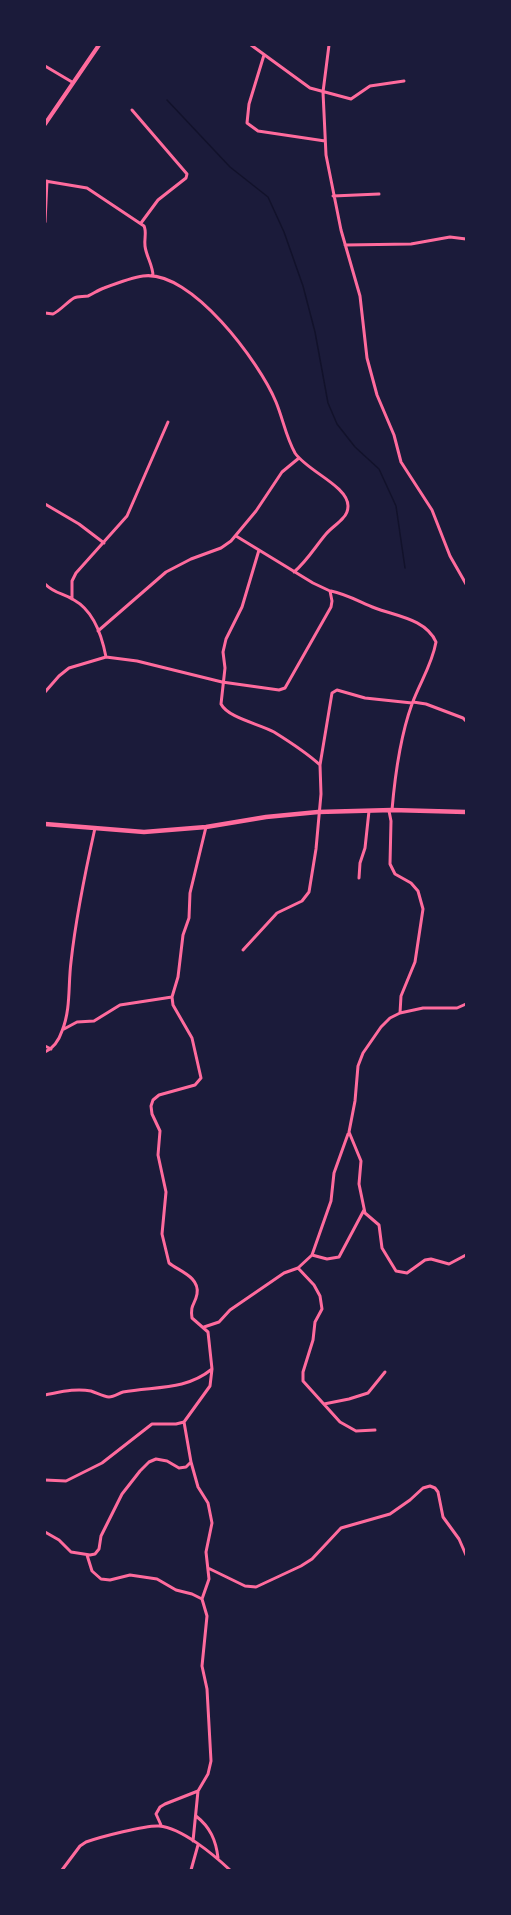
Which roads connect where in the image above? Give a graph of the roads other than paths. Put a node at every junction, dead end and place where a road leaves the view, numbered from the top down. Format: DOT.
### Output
graph roads {
  1 [pos="99,45"];
  2 [pos="251,45"];
  3 [pos="329,45"];
  4 [pos="264,55"];
  5 [pos="45,66"];
  6 [pos="404,81"];
  7 [pos="72,82"];
  8 [pos="322,92"];
  9 [pos="132,110"];
  10 [pos="45,124"];
  11 [pos="325,141"];
  12 [pos="46,181"];
  13 [pos="379,194"];
  14 [pos="333,196"];
  15 [pos="45,222"];
  16 [pos="141,223"];
  17 [pos="466,239"];
  18 [pos="345,244"];
  19 [pos="153,276"];
  20 [pos="45,313"];
  21 [pos="168,422"];
  22 [pos="299,458"];
  23 [pos="45,504"];
  24 [pos="236,536"];
  25 [pos="104,543"];
  26 [pos="259,550"];
  27 [pos="294,572"];
  28 [pos="45,584"];
  29 [pos="466,584"];
  30 [pos="330,591"];
  31 [pos="72,599"];
  32 [pos="98,631"];
  33 [pos="106,657"];
  34 [pos="222,682"];
  35 [pos="45,692"];
  36 [pos="413,703"];
  37 [pos="466,721"];
  38 [pos="320,765"];
  39 [pos="369,811"];
  40 [pos="391,811"];
  41 [pos="318,812"];
  42 [pos="466,812"];
  43 [pos="45,824"];
  44 [pos="206,827"];
  45 [pos="95,828"];
  46 [pos="359,878"];
  47 [pos="243,950"];
  48 [pos="172,997"];
  49 [pos="466,1004"];
  50 [pos="400,1013"];
  51 [pos="63,1030"];
  52 [pos="45,1046"];
  53 [pos="51,1049"];
  54 [pos="45,1052"];
  55 [pos="349,1132"];
  56 [pos="364,1210"];
  57 [pos="312,1255"];
  58 [pos="466,1255"];
  59 [pos="298,1268"];
  60 [pos="204,1327"];
  61 [pos="212,1369"];
  62 [pos="385,1372"];
  63 [pos="45,1395"];
  64 [pos="324,1404"];
  65 [pos="184,1422"];
  66 [pos="375,1430"];
  67 [pos="191,1462"];
  68 [pos="45,1480"];
  69 [pos="45,1532"];
  70 [pos="87,1555"];
  71 [pos="466,1555"];
  72 [pos="208,1568"];
  73 [pos="202,1599"];
  74 [pos="198,1791"];
  75 [pos="196,1816"];
  76 [pos="161,1826"];
  77 [pos="193,1841"];
  78 [pos="198,1845"];
  79 [pos="218,1859"];
  80 [pos="62,1870"];
  81 [pos="191,1870"];
  82 [pos="230,1870"];
  1 -- 7 [label="street"];
  2 -- 4 [label="street"];
  3 -- 8 [label="street"];
  4 -- 8 [label="street"];
  4 -- 11 [label="street"];
  5 -- 7 [label="street"];
  6 -- 8 [label="street"];
  7 -- 10 [label="street"];
  8 -- 11 [label="street"];
  9 -- 16 [label="street"];
  11 -- 14 [label="street"];
  12 -- 15 [label="street"];
  12 -- 16 [label="street"];
  13 -- 14 [label="street"];
  14 -- 18 [label="street"];
  16 -- 19 [label="street"];
  17 -- 18 [label="street"];
  18 -- 29 [label="street"];
  19 -- 20 [label="street"];
  19 -- 22 [label="street"];
  21 -- 25 [label="street"];
  22 -- 24 [label="street"];
  22 -- 27 [label="street"];
  23 -- 25 [label="street"];
  24 -- 26 [label="street"];
  24 -- 32 [label="street"];
  25 -- 31 [label="street"];
  26 -- 27 [label="street"];
  26 -- 34 [label="street"];
  27 -- 30 [label="street"];
  28 -- 31 [label="street"];
  30 -- 34 [label="street"];
  30 -- 36 [label="street"];
  31 -- 32 [label="street"];
  32 -- 33 [label="street"];
  33 -- 34 [label="street"];
  33 -- 35 [label="street"];
  34 -- 38 [label="street"];
  36 -- 37 [label="street"];
  36 -- 38 [label="street"];
  36 -- 40 [label="street"];
  38 -- 41 [label="street"];
  39 -- 40 [label="main road"];
  39 -- 41 [label="main road"];
  39 -- 46 [label="street"];
  40 -- 42 [label="main road"];
  40 -- 50 [label="street"];
  41 -- 44 [label="main road"];
  41 -- 47 [label="street"];
  43 -- 45 [label="main road"];
  44 -- 45 [label="main road"];
  44 -- 48 [label="street"];
  45 -- 51 [label="street"];
  48 -- 51 [label="street"];
  48 -- 60 [label="street"];
  49 -- 50 [label="street"];
  50 -- 55 [label="street"];
  51 -- 53 [label="street"];
  52 -- 53 [label="street"];
  53 -- 54 [label="street"];
  55 -- 56 [label="street"];
  55 -- 57 [label="street"];
  56 -- 57 [label="street"];
  56 -- 58 [label="street"];
  57 -- 59 [label="street"];
  59 -- 60 [label="street"];
  59 -- 64 [label="street"];
  60 -- 61 [label="street"];
  61 -- 63 [label="street"];
  61 -- 65 [label="street"];
  62 -- 64 [label="street"];
  64 -- 66 [label="street"];
  65 -- 67 [label="street"];
  65 -- 68 [label="street"];
  67 -- 70 [label="street"];
  67 -- 72 [label="street"];
  69 -- 70 [label="street"];
  70 -- 73 [label="street"];
  71 -- 72 [label="street"];
  72 -- 73 [label="street"];
  73 -- 74 [label="street"];
  74 -- 75 [label="street"];
  74 -- 76 [label="street"];
  75 -- 77 [label="street"];
  75 -- 79 [label="street"];
  76 -- 77 [label="street"];
  76 -- 80 [label="street"];
  77 -- 78 [label="street"];
  78 -- 79 [label="street"];
  78 -- 81 [label="street"];
  79 -- 82 [label="street"];
}
